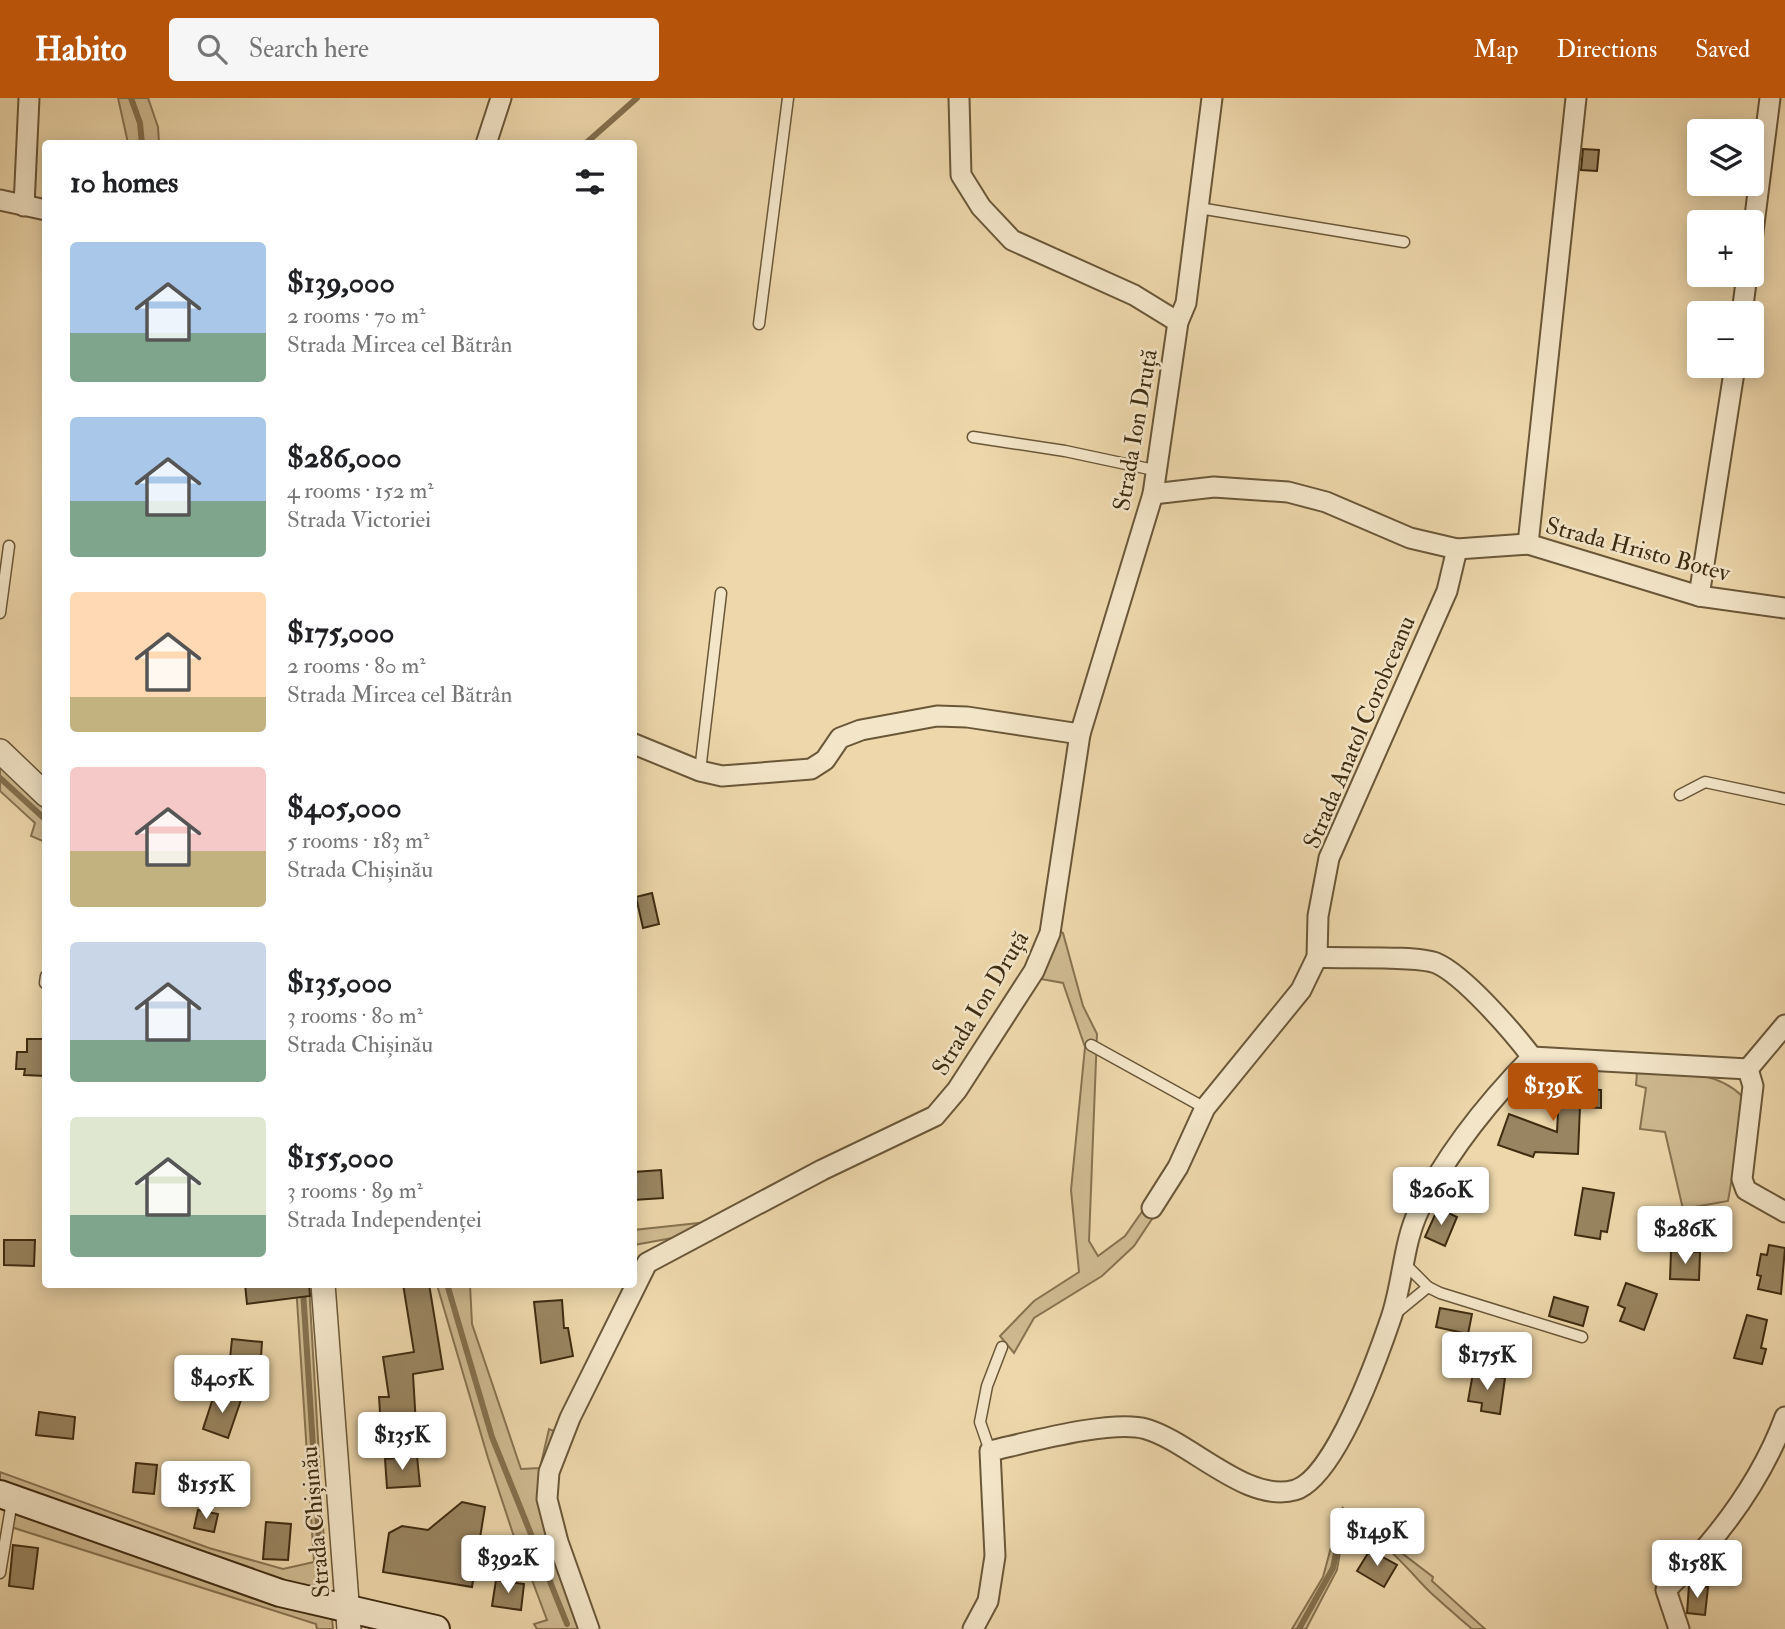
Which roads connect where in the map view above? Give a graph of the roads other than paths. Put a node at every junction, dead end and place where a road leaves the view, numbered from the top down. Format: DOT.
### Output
graph roads {
  1 [pos="29,98"];
  2 [pos="501,98"];
  3 [pos="788,98"];
  4 [pos="959,98"];
  5 [pos="1212,98"];
  6 [pos="1576,98"];
  7 [pos="1770,98"];
  8 [pos="486,140"];
  9 [pos="0,200"];
  10 [pos="24,206"];
  11 [pos="1199,208"];
  12 [pos="42,209"];
  13 [pos="1756,210"];
  14 [pos="1404,242"];
  15 [pos="1178,321"];
  16 [pos="759,324"];
  17 [pos="1733,378"];
  18 [pos="973,437"];
  19 [pos="1154,470"];
  20 [pos="1153,494"];
  21 [pos="1528,544"];
  22 [pos="9,546"];
  23 [pos="1457,550"];
  24 [pos="721,593"];
  25 [pos="1699,596"];
  26 [pos="1785,608"];
  27 [pos="0,613"];
  28 [pos="1080,734"];
  29 [pos="637,745"];
  30 [pos="0,751"];
  31 [pos="700,771"];
  32 [pos="42,791"];
  33 [pos="1680,795"];
  34 [pos="1785,799"];
  35 [pos="1317,957"];
  36 [pos="1785,1025"];
  37 [pos="1091,1045"];
  38 [pos="1532,1057"];
  39 [pos="1748,1069"];
  40 [pos="1205,1108"];
  41 [pos="1152,1208"];
  42 [pos="1785,1212"];
  43 [pos="1404,1264"];
  44 [pos="637,1280"];
  45 [pos="1428,1287"];
  46 [pos="323,1288"];
  47 [pos="633,1288"];
  48 [pos="1391,1317"];
  49 [pos="1582,1337"];
  50 [pos="1002,1347"];
  51 [pos="1785,1417"];
  52 [pos="990,1451"];
  53 [pos="6,1496"];
  54 [pos="0,1573"];
  55 [pos="349,1620"];
  56 [pos="436,1629"];
  57 [pos="589,1629"];
  58 [pos="973,1629"];
  59 [pos="1679,1629"];
  1 -- 10 [label="street"];
  2 -- 8 [label="street"];
  3 -- 16 [label="lane"];
  4 -- 15 [label="street"];
  5 -- 11 [label="street, Strada Ion Druță"];
  6 -- 21 [label="street"];
  7 -- 13 [label="street"];
  9 -- 10 [label="street"];
  10 -- 12 [label="street"];
  11 -- 14 [label="lane"];
  11 -- 15 [label="street, Strada Ion Druță"];
  15 -- 19 [label="street, Strada Ion Druță"];
  17 -- 25 [label="street"];
  18 -- 19 [label="lane"];
  19 -- 20 [label="street, Strada Ion Druță"];
  20 -- 23 [label="street, Strada Hristo Botev"];
  20 -- 28 [label="street, Strada Ion Druță"];
  21 -- 23 [label="street, Strada Hristo Botev"];
  21 -- 25 [label="street, Strada Hristo Botev"];
  22 -- 27 [label="lane"];
  23 -- 35 [label="street, Strada Anatol Corobceanu"];
  24 -- 31 [label="lane"];
  25 -- 26 [label="street, Strada Hristo Botev"];
  28 -- 31 [label="street"];
  28 -- 44 [label="street, Strada Ion Druță"];
  29 -- 31 [label="street"];
  30 -- 32 [label="street"];
  33 -- 34 [label="lane"];
  35 -- 38 [label="street"];
  35 -- 40 [label="street, Strada Anatol Corobceanu"];
  36 -- 39 [label="street"];
  37 -- 40 [label="lane"];
  38 -- 39 [label="street"];
  38 -- 43 [label="street"];
  39 -- 42 [label="street"];
  40 -- 41 [label="street, Strada Anatol Corobceanu"];
  43 -- 45 [label="lane"];
  43 -- 48 [label="street"];
  45 -- 48 [label="lane"];
  45 -- 49 [label="lane"];
  46 -- 55 [label="street, Strada Chișinău"];
  47 -- 57 [label="street, Strada Ion Druță"];
  48 -- 52 [label="street"];
  50 -- 52 [label="lane"];
  51 -- 59 [label="street"];
  52 -- 58 [label="street"];
  53 -- 54 [label="lane"];
  53 -- 55 [label="main road"];
  55 -- 56 [label="main road"];
}
